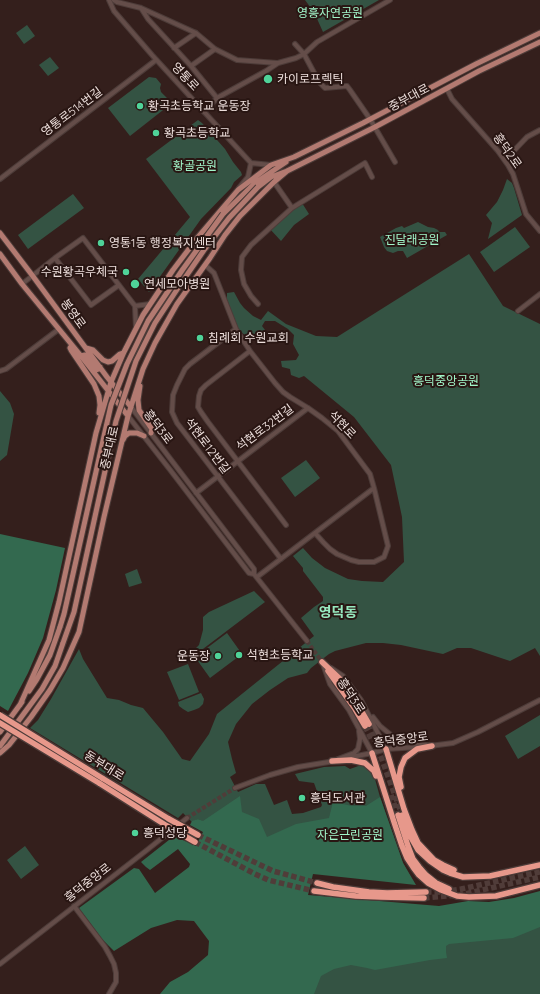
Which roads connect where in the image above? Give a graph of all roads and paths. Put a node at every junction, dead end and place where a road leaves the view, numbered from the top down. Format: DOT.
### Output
graph roads {
  1 [pos="109,0"];
  2 [pos="114,0"];
  3 [pos="390,0"];
  4 [pos="141,8"];
  5 [pos="196,33"];
  6 [pos="540,33"];
  7 [pos="540,42"];
  8 [pos="295,44"];
  9 [pos="174,48"];
  10 [pos="215,49"];
  11 [pos="304,54"];
  12 [pos="156,60"];
  13 [pos="278,63"];
  14 [pos="191,66"];
  15 [pos="447,89"];
  16 [pos="217,98"];
  17 [pos="388,110"];
  18 [pos="204,112"];
  19 [pos="392,118"];
  20 [pos="370,119"];
  21 [pos="375,127"];
  22 [pos="540,130"];
  23 [pos="343,133"];
  24 [pos="347,140"];
  25 [pos="294,157"];
  26 [pos="505,160"];
  27 [pos="395,162"];
  28 [pos="251,164"];
  29 [pos="271,165"];
  30 [pos="287,171"];
  31 [pos="372,177"];
  32 [pos="0,179"];
  33 [pos="274,182"];
  34 [pos="238,190"];
  35 [pos="292,208"];
  36 [pos="540,231"];
  37 [pos="0,233"];
  38 [pos="0,254"];
  39 [pos="55,258"];
  40 [pos="205,265"];
  41 [pos="32,275"];
  42 [pos="22,284"];
  43 [pos="119,285"];
  44 [pos="540,294"];
  45 [pos="150,304"];
  46 [pos="258,304"];
  47 [pos="135,306"];
  48 [pos="518,311"];
  49 [pos="136,328"];
  50 [pos="59,329"];
  51 [pos="236,330"];
  52 [pos="72,345"];
  53 [pos="86,348"];
  54 [pos="250,351"];
  55 [pos="124,352"];
  56 [pos="81,356"];
  57 [pos="100,367"];
  58 [pos="143,370"];
  59 [pos="0,371"];
  60 [pos="111,382"];
  61 [pos="108,391"];
  62 [pos="131,407"];
  63 [pos="308,408"];
  64 [pos="128,416"];
  65 [pos="96,433"];
  66 [pos="151,433"];
  67 [pos="144,436"];
  68 [pos="122,443"];
  69 [pos="238,461"];
  70 [pos="218,477"];
  71 [pos="374,488"];
  72 [pos="196,493"];
  73 [pos="286,524"];
  74 [pos="315,533"];
  75 [pos="281,559"];
  76 [pos="256,576"];
  77 [pos="307,641"];
  78 [pos="322,662"];
  79 [pos="540,700"];
  80 [pos="20,705"];
  81 [pos="366,708"];
  82 [pos="0,715"];
  83 [pos="0,723"];
  84 [pos="357,725"];
  85 [pos="367,725"];
  86 [pos="0,732"];
  87 [pos="0,746"];
  88 [pos="432,746"];
  89 [pos="386,749"];
  90 [pos="0,753"];
  91 [pos="372,753"];
  92 [pos="332,761"];
  93 [pos="235,788"];
  94 [pos="386,798"];
  95 [pos="401,813"];
  96 [pos="187,818"];
  97 [pos="198,835"];
  98 [pos="195,842"];
  99 [pos="540,865"];
  100 [pos="317,883"];
  101 [pos="540,885"];
  102 [pos="314,891"];
  103 [pos="482,897"];
  104 [pos="74,906"];
  105 [pos="0,964"];
  106 [pos="109,994"];
  1 -- 12 [label="street, 영통로"];
  2 -- 4 [label="street"];
  3 -- 11 [label="street"];
  4 -- 5 [label="street"];
  4 -- 9 [label="street"];
  5 -- 9 [label="street"];
  5 -- 10 [label="street"];
  6 -- 17 [label="main road, 중부대로"];
  7 -- 15 [label="main road, 중부대로"];
  8 -- 11 [label="street"];
  9 -- 14 [label="street"];
  10 -- 13 [label="street"];
  10 -- 14 [label="street"];
  11 -- 13 [label="street"];
  11 -- 20 [label="street"];
  12 -- 18 [label="street, 영통로"];
  12 -- 32 [label="street, 영통로514번길"];
  13 -- 16 [label="street"];
  14 -- 16 [label="street"];
  15 -- 19 [label="main road, 중부대로"];
  15 -- 26 [label="street, 흥덕2로"];
  16 -- 18 [label="street"];
  17 -- 19 [label="main road"];
  17 -- 20 [label="main road, 중부대로"];
  18 -- 28 [label="street, 영통로"];
  19 -- 21 [label="main road, 중부대로"];
  20 -- 21 [label="street"];
  20 -- 23 [label="main road, 중부대로"];
  21 -- 24 [label="main road, 중부대로"];
  21 -- 27 [label="street"];
  22 -- 26 [label="street"];
  23 -- 24 [label="main road"];
  23 -- 25 [label="main road, 중부대로"];
  24 -- 30 [label="main road, 중부대로"];
  25 -- 29 [label="main road, 중부대로"];
  25 -- 80 [label="main road, 중부대로, bridge"];
  26 -- 36 [label="street, 흥덕2로"];
  28 -- 29 [label="street"];
  28 -- 34 [label="street"];
  29 -- 34 [label="main road, 중부대로"];
  30 -- 33 [label="main road, 중부대로"];
  30 -- 87 [label="main road, 중부대로, bridge"];
  31 -- 35 [label="street"];
  33 -- 35 [label="street"];
  33 -- 40 [label="main road, 중부대로"];
  34 -- 45 [label="main road, 중부대로"];
  35 -- 46 [label="street"];
  37 -- 41 [label="main road, 봉영로"];
  38 -- 42 [label="main road, 봉영로"];
  39 -- 41 [label="street"];
  39 -- 43 [label="street"];
  39 -- 43 [label="street"];
  40 -- 51 [label="street, 석현로"];
  40 -- 58 [label="main road, 중부대로"];
  41 -- 42 [label="street"];
  41 -- 53 [label="main road, 봉영로"];
  42 -- 50 [label="main road, 봉영로"];
  43 -- 47 [label="street"];
  44 -- 48 [label="street"];
  45 -- 47 [label="street"];
  45 -- 49 [label="main road, 중부대로"];
  47 -- 49 [label="street"];
  49 -- 55 [label="main road, 중부대로"];
  50 -- 52 [label="main road, 봉영로"];
  50 -- 59 [label="street"];
  51 -- 54 [label="street, 석현로"];
  51 -- 70 [label="street, 석현로12번길"];
  52 -- 56 [label="main road, 봉영로"];
  52 -- 65 [label="main road"];
  53 -- 55 [label="main road"];
  53 -- 57 [label="main road, 봉영로"];
  54 -- 63 [label="street, 석현로"];
  54 -- 69 [label="street"];
  55 -- 60 [label="main road, 중부대로"];
  56 -- 57 [label="main road"];
  56 -- 61 [label="main road, 봉영로"];
  57 -- 60 [label="main road, 봉영로"];
  58 -- 62 [label="main road, 중부대로"];
  58 -- 66 [label="main road"];
  60 -- 61 [label="main road, 중부대로"];
  60 -- 62 [label="main road, 봉영로"];
  61 -- 64 [label="main road, 봉영로"];
  61 -- 65 [label="main road, 중부대로"];
  62 -- 64 [label="main road, 중부대로"];
  62 -- 66 [label="street, 흥덕3로"];
  63 -- 69 [label="street, 석현로32번길"];
  63 -- 71 [label="street, 석현로"];
  64 -- 67 [label="street, 흥덕3로"];
  64 -- 68 [label="main road, 중부대로"];
  65 -- 80 [label="main road, 중부대로"];
  66 -- 72 [label="street, 흥덕3로"];
  67 -- 68 [label="main road"];
  67 -- 76 [label="street, 흥덕3로"];
  68 -- 90 [label="main road, 중부대로"];
  69 -- 70 [label="street, 석현로32번길"];
  69 -- 73 [label="street"];
  70 -- 72 [label="street, 석현로32번길"];
  70 -- 75 [label="street, 석현로12번길"];
  71 -- 74 [label="street"];
  71 -- 74 [label="street, 석현로"];
  72 -- 76 [label="street, 흥덕3로"];
  74 -- 75 [label="street"];
  75 -- 76 [label="street"];
  76 -- 77 [label="street, 흥덕3로"];
  78 -- 81 [label="street, 흥덕3로"];
  78 -- 84 [label="street, 흥덕3로"];
  78 -- 85 [label="highway"];
  79 -- 88 [label="street, 흥덕중앙로"];
  80 -- 86 [label="main road, 중부대로"];
  81 -- 88 [label="street"];
  81 -- 89 [label="street, 흥덕3로"];
  82 -- 97 [label="highway, 동부대로, bridge"];
  83 -- 98 [label="highway, 동부대로, bridge"];
  84 -- 91 [label="street, 흥덕3로"];
  84 -- 92 [label="street"];
  88 -- 89 [label="street, 흥덕중앙로"];
  88 -- 95 [label="highway"];
  89 -- 91 [label="street, 흥덕중앙로"];
  89 -- 95 [label="highway"];
  91 -- 92 [label="street, 흥덕중앙로"];
  91 -- 94 [label="highway"];
  92 -- 93 [label="street, 흥덕중앙로"];
  92 -- 94 [label="highway"];
  94 -- 103 [label="highway"];
  95 -- 99 [label="highway"];
  95 -- 103 [label="highway"];
  96 -- 104 [label="street, 흥덕중앙로"];
  100 -- 102 [label="highway"];
  101 -- 103 [label="highway"];
  104 -- 105 [label="street, 흥덕중앙로"];
  104 -- 106 [label="street"];
}
